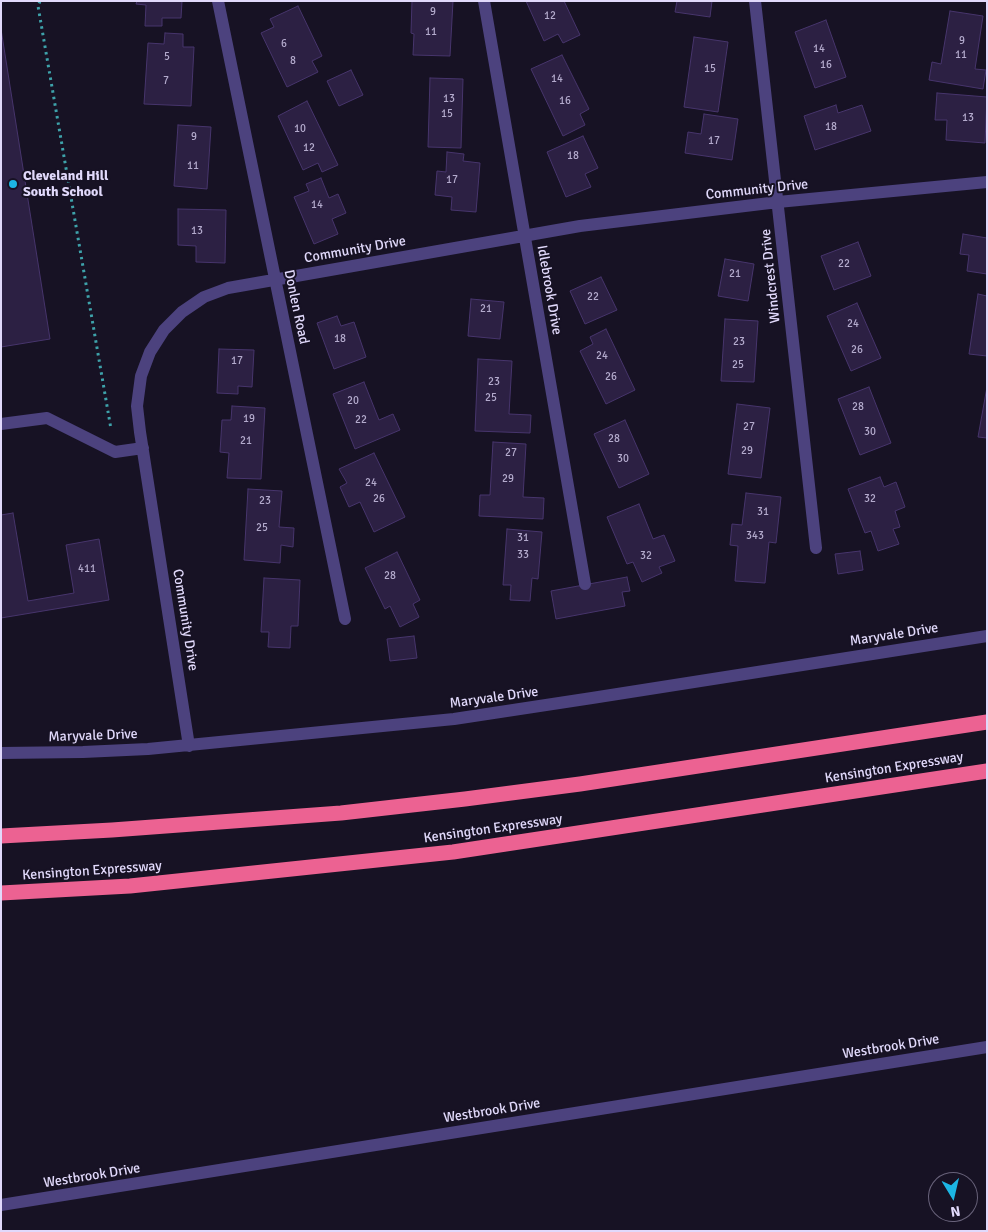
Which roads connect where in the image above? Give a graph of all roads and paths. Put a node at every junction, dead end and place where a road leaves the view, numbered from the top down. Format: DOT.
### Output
graph roads {
  1 [pos="40,1"];
  2 [pos="218,1"];
  3 [pos="484,1"];
  4 [pos="755,1"];
  5 [pos="987,182"];
  6 [pos="778,202"];
  7 [pos="525,235"];
  8 [pos="275,279"];
  9 [pos="1,424"];
  10 [pos="143,448"];
  11 [pos="115,452"];
  12 [pos="816,548"];
  13 [pos="585,584"];
  14 [pos="345,619"];
  15 [pos="987,636"];
  16 [pos="987,722"];
  17 [pos="189,746"];
  18 [pos="1,753"];
  19 [pos="987,770"];
  20 [pos="1,836"];
  21 [pos="1,893"];
  22 [pos="987,1047"];
  23 [pos="1,1206"];
  1 -- 11 [label="path"];
  2 -- 8 [label="street, Donlen Road"];
  3 -- 7 [label="street, Idlebrook Drive"];
  4 -- 6 [label="street, Windcrest Drive"];
  5 -- 6 [label="street, Community Drive"];
  6 -- 7 [label="street, Community Drive"];
  6 -- 12 [label="street, Windcrest Drive"];
  7 -- 8 [label="street, Community Drive"];
  7 -- 13 [label="street, Idlebrook Drive"];
  8 -- 10 [label="street, Community Drive"];
  8 -- 14 [label="street, Donlen Road"];
  9 -- 11 [label="street"];
  10 -- 11 [label="street"];
  10 -- 17 [label="street, Community Drive"];
  15 -- 17 [label="street, Maryvale Drive"];
  16 -- 20 [label="highway"];
  17 -- 18 [label="street, Maryvale Drive"];
  19 -- 21 [label="highway, Kensington Expressway"];
  22 -- 23 [label="street, Westbrook Drive"];
}
